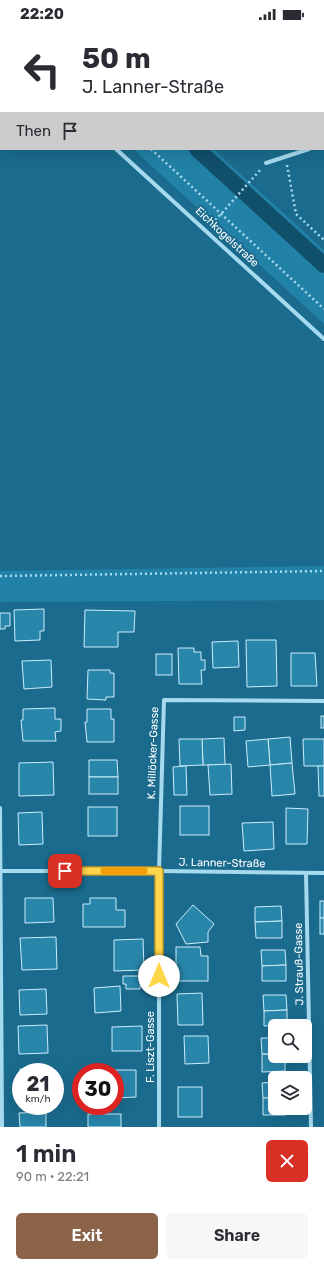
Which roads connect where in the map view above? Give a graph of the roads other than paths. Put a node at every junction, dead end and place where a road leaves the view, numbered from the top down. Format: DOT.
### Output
graph roads {
  1 [pos="117,150"];
  2 [pos="306,150"];
  3 [pos="266,163"];
  4 [pos="324,339"];
  5 [pos="324,701"];
  6 [pos="0,808"];
  7 [pos="1,871"];
  8 [pos="159,871"];
  9 [pos="306,873"];
  10 [pos="324,873"];
  11 [pos="2,1127"];
  12 [pos="159,1127"];
  13 [pos="311,1127"];
  1 -- 4 [label="street, Eichkogelstraße"];
  2 -- 3 [label="street"];
  5 -- 8 [label="street, K. Millöcker-Gasse"];
  6 -- 7 [label="street"];
  7 -- 8 [label="street, J. Lanner-Straße"];
  7 -- 11 [label="street"];
  8 -- 9 [label="street, J. Lanner-Straße"];
  8 -- 12 [label="street, F. Liszt-Gasse"];
  9 -- 10 [label="street, J. Lanner-Straße"];
  9 -- 13 [label="street, J. Strauß-Gasse"];
}
